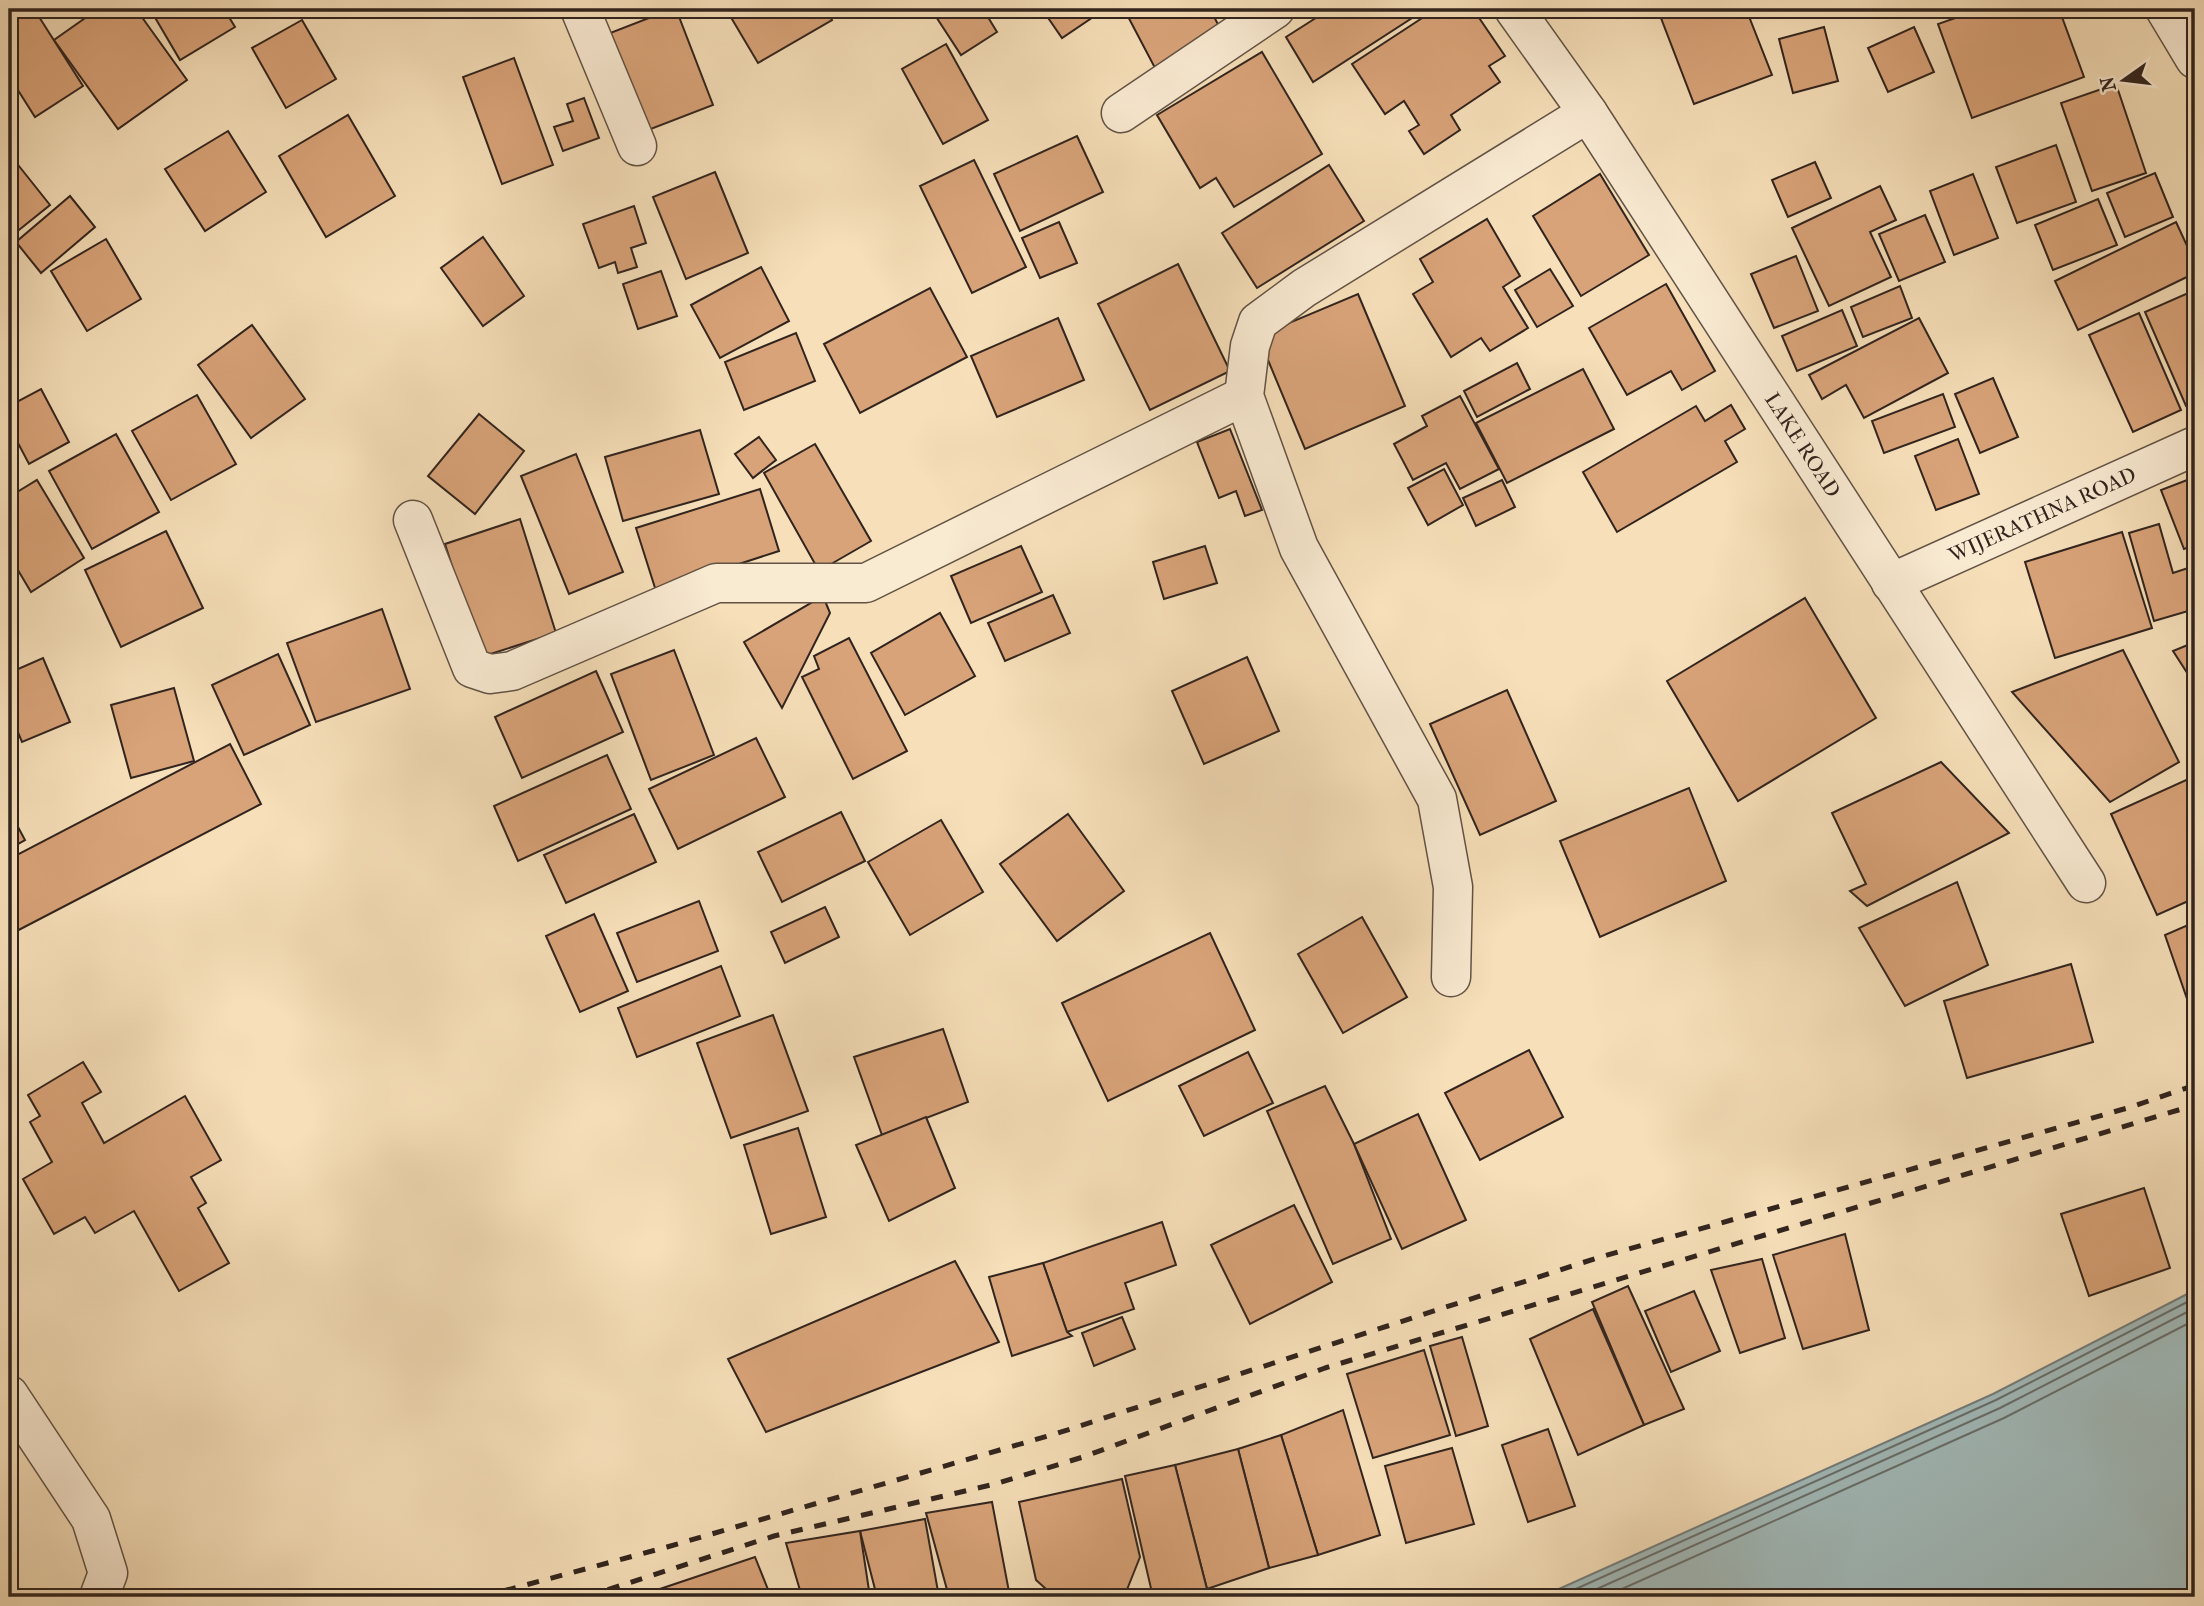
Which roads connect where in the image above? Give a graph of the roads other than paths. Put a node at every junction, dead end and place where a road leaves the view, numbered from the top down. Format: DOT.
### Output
graph roads {
  1 [pos="580,9"];
  2 [pos="1275,9"];
  3 [pos="1514,9"];
  4 [pos="2165,9"];
  5 [pos="2195,59"];
  6 [pos="1121,113"];
  7 [pos="1588,113"];
  8 [pos="637,146"];
  9 [pos="1244,396"];
  10 [pos="2195,446"];
  11 [pos="412,520"];
  12 [pos="1891,583"];
  13 [pos="2086,883"];
  14 [pos="1451,977"];
  15 [pos="9,1395"];
  16 [pos="99,1597"];
  1 -- 8 [label="street"];
  2 -- 6 [label="street"];
  3 -- 7 [label="street, LAKE ROAD"];
  4 -- 5 [label="street"];
  7 -- 9 [label="street"];
  7 -- 12 [label="street, LAKE ROAD"];
  9 -- 11 [label="street"];
  9 -- 14 [label="street"];
  10 -- 12 [label="street, WIJERATHNA ROAD"];
  12 -- 13 [label="street, LAKE ROAD"];
  15 -- 16 [label="street"];
}
